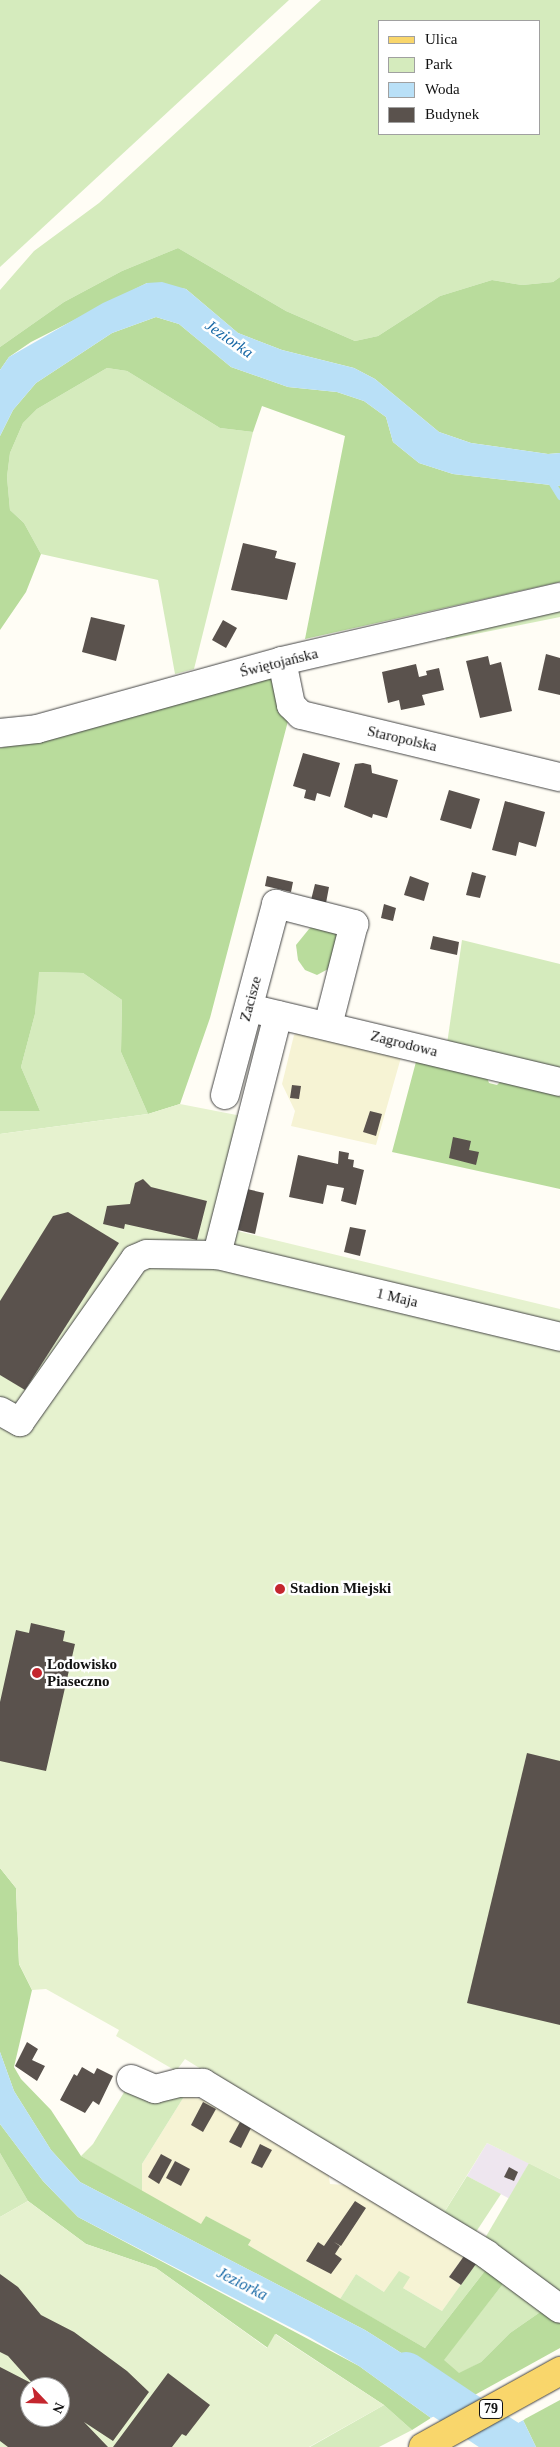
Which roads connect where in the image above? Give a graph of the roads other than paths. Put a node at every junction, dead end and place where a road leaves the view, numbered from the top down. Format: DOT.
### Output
graph roads {
  1 [pos="560,597"];
  2 [pos="282,661"];
  3 [pos="0,734"];
  4 [pos="560,777"];
  5 [pos="248,1008"];
  6 [pos="278,1015"];
  7 [pos="328,1025"];
  8 [pos="560,1082"];
  9 [pos="225,1095"];
  10 [pos="225,1257"];
  11 [pos="560,1338"];
  12 [pos="0,1411"];
  13 [pos="131,2079"];
  14 [pos="560,2309"];
  15 [pos="560,2371"];
  16 [pos="423,2447"];
  1 -- 2 [label="street, Świętojańska"];
  2 -- 3 [label="street, Świętojańska"];
  2 -- 4 [label="street, Staropolska"];
  5 -- 6 [label="street, Zagrodowa"];
  5 -- 7 [label="street, Zacisze"];
  5 -- 9 [label="street, Zacisze"];
  6 -- 7 [label="street, Zagrodowa"];
  6 -- 10 [label="street"];
  7 -- 8 [label="street, Zagrodowa"];
  10 -- 11 [label="street, 1 Maja"];
  10 -- 12 [label="street, 1 Maja"];
  13 -- 14 [label="street"];
  15 -- 16 [label="main road, 79"];
}
